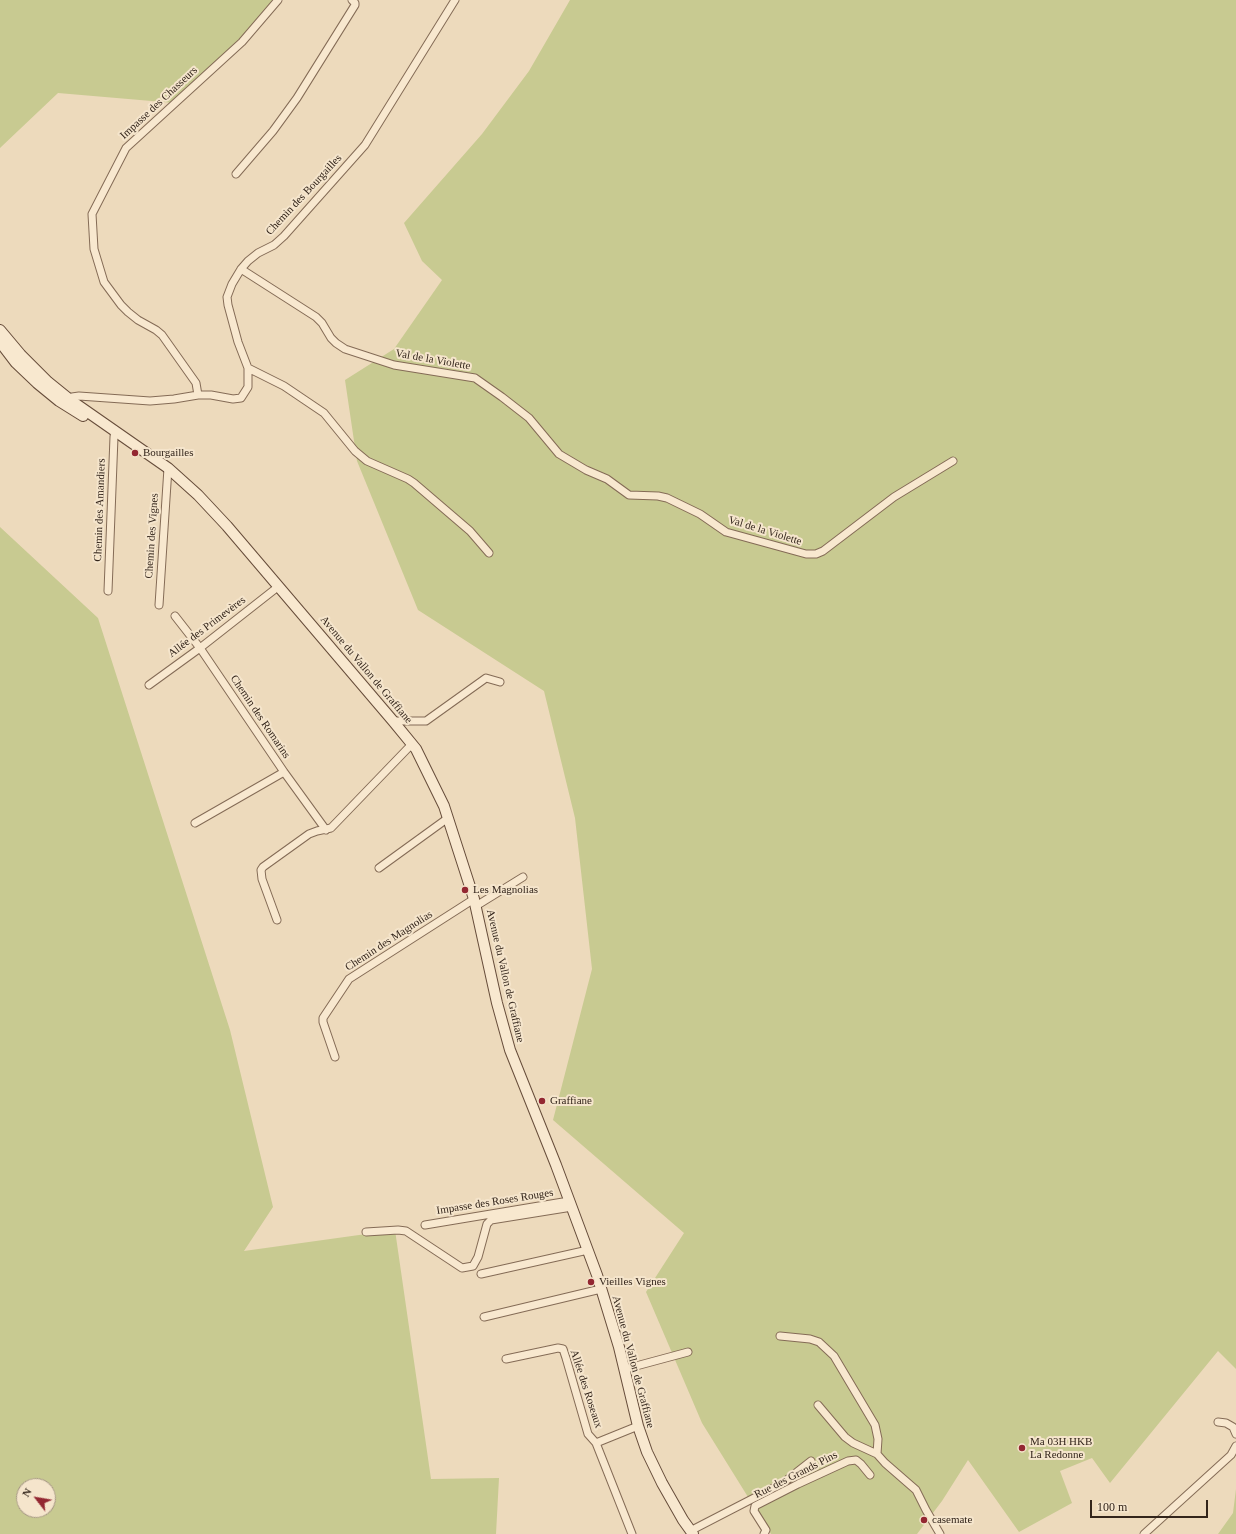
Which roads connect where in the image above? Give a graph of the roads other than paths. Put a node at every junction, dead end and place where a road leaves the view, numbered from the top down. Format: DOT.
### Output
graph roads {
  1 [pos="278,0"];
  2 [pos="352,0"];
  3 [pos="455,0"];
  4 [pos="236,174"];
  5 [pos="241,269"];
  6 [pos="0,330"];
  7 [pos="0,342"];
  8 [pos="248,368"];
  9 [pos="198,395"];
  10 [pos="66,401"];
  11 [pos="115,432"];
  12 [pos="953,462"];
  13 [pos="168,468"];
  14 [pos="489,554"];
  15 [pos="279,586"];
  16 [pos="108,591"];
  17 [pos="159,605"];
  18 [pos="175,616"];
  19 [pos="200,648"];
  20 [pos="500,682"];
  21 [pos="149,685"];
  22 [pos="393,720"];
  23 [pos="412,744"];
  24 [pos="284,772"];
  25 [pos="448,818"];
  26 [pos="195,823"];
  27 [pos="326,830"];
  28 [pos="379,868"];
  29 [pos="523,877"];
  30 [pos="475,903"];
  31 [pos="277,920"];
  32 [pos="335,1056"];
  33 [pos="570,1204"];
  34 [pos="425,1225"];
  35 [pos="366,1232"];
  36 [pos="588,1250"];
  37 [pos="481,1274"];
  38 [pos="601,1289"];
  39 [pos="484,1317"];
  40 [pos="780,1336"];
  41 [pos="688,1352"];
  42 [pos="506,1359"];
  43 [pos="625,1369"];
  44 [pos="818,1405"];
  45 [pos="1218,1422"];
  46 [pos="638,1426"];
  47 [pos="1236,1434"];
  48 [pos="596,1442"];
  49 [pos="1236,1446"];
  50 [pos="877,1454"];
  51 [pos="811,1461"];
  52 [pos="870,1475"];
  53 [pos="692,1532"];
  54 [pos="632,1534"];
  55 [pos="764,1534"];
  56 [pos="940,1534"];
  57 [pos="1144,1534"];
  1 -- 9 [label="street, Impasse des Chasseurs"];
  2 -- 4 [label="street"];
  3 -- 5 [label="street, Chemin des Bourgailles"];
  5 -- 8 [label="street, Chemin des Bourgailles"];
  5 -- 12 [label="street, Val de la Violette"];
  6 -- 10 [label="street, Avenue du Vallon de Graffiane"];
  7 -- 10 [label="street, Avenue du Vallon de Graffiane"];
  8 -- 9 [label="street, Chemin des Bourgailles"];
  8 -- 14 [label="street"];
  9 -- 10 [label="street, Chemin des Bourgailles"];
  10 -- 11 [label="street, Avenue du Vallon de Graffiane"];
  11 -- 13 [label="street, Avenue du Vallon de Graffiane"];
  11 -- 16 [label="street, Chemin des Amandiers"];
  13 -- 15 [label="street, Avenue du Vallon de Graffiane"];
  13 -- 17 [label="street, Chemin des Vignes"];
  15 -- 19 [label="street, Allée des Primevères"];
  15 -- 22 [label="street, Avenue du Vallon de Graffiane"];
  18 -- 19 [label="street, Chemin des Romarins"];
  19 -- 21 [label="street, Allée des Primevères"];
  19 -- 24 [label="street, Chemin des Romarins"];
  20 -- 22 [label="street"];
  22 -- 23 [label="street, Avenue du Vallon de Graffiane"];
  23 -- 25 [label="street, Avenue du Vallon de Graffiane"];
  23 -- 27 [label="street"];
  24 -- 26 [label="street"];
  24 -- 27 [label="street, Chemin des Romarins"];
  25 -- 28 [label="street"];
  25 -- 30 [label="street, Avenue du Vallon de Graffiane"];
  27 -- 31 [label="street"];
  29 -- 30 [label="street"];
  30 -- 32 [label="street, Chemin des Magnolias"];
  30 -- 33 [label="street, Avenue du Vallon de Graffiane"];
  33 -- 34 [label="street, Impasse des Roses Rouges"];
  33 -- 35 [label="street"];
  33 -- 36 [label="street, Avenue du Vallon de Graffiane"];
  36 -- 37 [label="street"];
  36 -- 38 [label="street, Avenue du Vallon de Graffiane"];
  38 -- 39 [label="street"];
  38 -- 43 [label="street, Avenue du Vallon de Graffiane"];
  40 -- 50 [label="street"];
  41 -- 43 [label="street"];
  42 -- 48 [label="street, Allée des Roseaux"];
  43 -- 46 [label="street, Avenue du Vallon de Graffiane"];
  44 -- 50 [label="street"];
  45 -- 47 [label="street"];
  46 -- 48 [label="street, Allée des Roseaux"];
  46 -- 53 [label="street, Avenue du Vallon de Graffiane"];
  48 -- 54 [label="street, Allée des Roseaux"];
  49 -- 57 [label="street"];
  50 -- 56 [label="street"];
  51 -- 53 [label="street"];
  52 -- 55 [label="street, Rue des Grands Pins"];
}
